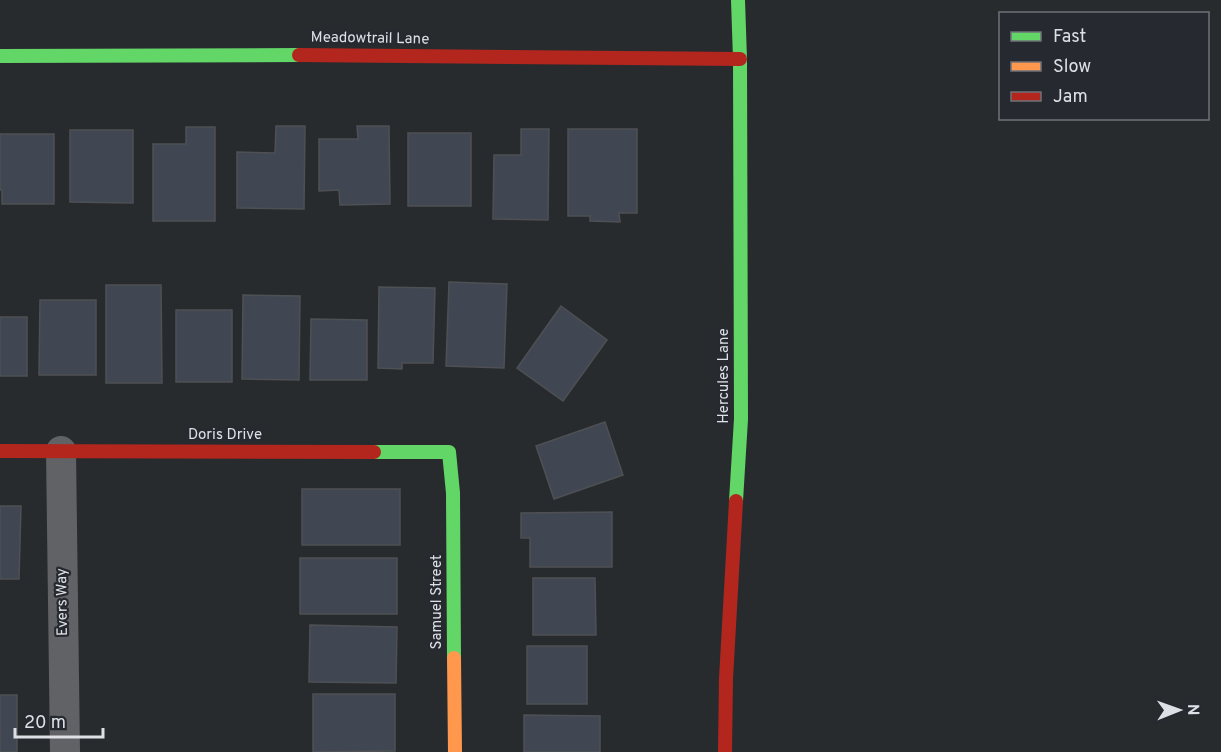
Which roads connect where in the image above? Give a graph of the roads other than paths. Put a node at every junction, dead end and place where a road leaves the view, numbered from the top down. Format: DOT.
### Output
graph roads {
  1 [pos="738,0"];
  2 [pos="0,56"];
  3 [pos="740,59"];
  4 [pos="0,451"];
  5 [pos="61,451"];
  6 [pos="449,452"];
  7 [pos="64,752"];
  8 [pos="455,752"];
  9 [pos="724,752"];
  1 -- 3 [label="street, Hercules Lane"];
  2 -- 3 [label="street, Meadowtrail Lane"];
  3 -- 9 [label="street, Hercules Lane"];
  4 -- 5 [label="street, Doris Drive"];
  5 -- 6 [label="street, Doris Drive"];
  5 -- 7 [label="street, Evers Way"];
  6 -- 8 [label="street, Samuel Street"];
}
